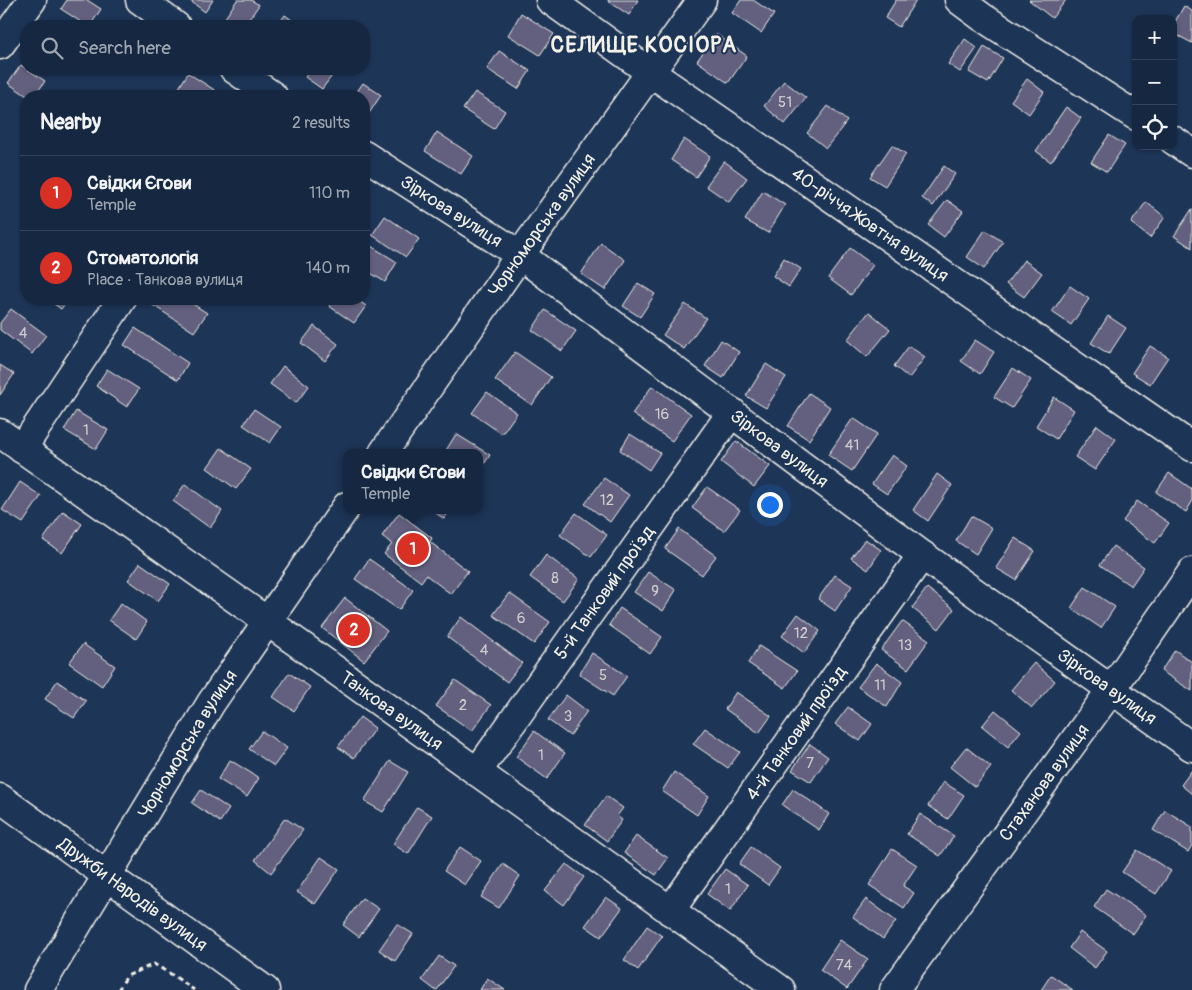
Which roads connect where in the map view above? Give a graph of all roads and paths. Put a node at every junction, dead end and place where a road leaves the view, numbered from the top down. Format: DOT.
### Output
graph roads {
  1 [pos="32,0"];
  2 [pos="140,0"];
  3 [pos="550,0"];
  4 [pos="702,0"];
  5 [pos="959,0"];
  6 [pos="988,8"];
  7 [pos="168,20"];
  8 [pos="0,45"];
  9 [pos="650,72"];
  10 [pos="241,75"];
  11 [pos="258,90"];
  12 [pos="1132,113"];
  13 [pos="370,159"];
  14 [pos="520,255"];
  15 [pos="118,305"];
  16 [pos="732,412"];
  17 [pos="0,432"];
  18 [pos="1192,447"];
  19 [pos="22,449"];
  20 [pos="386,449"];
  21 [pos="343,512"];
  22 [pos="922,555"];
  23 [pos="1192,572"];
  24 [pos="267,621"];
  25 [pos="1111,690"];
  26 [pos="1192,747"];
  27 [pos="477,772"];
  28 [pos="0,798"];
  29 [pos="108,876"];
  30 [pos="670,911"];
  31 [pos="38,990"];
  32 [pos="118,990"];
  33 [pos="194,990"];
  34 [pos="265,990"];
  35 [pos="781,990"];
  36 [pos="894,990"];
  1 -- 8 [label="street"];
  2 -- 7 [label="street"];
  3 -- 9 [label="street, 40-річчя Жовтня вулиця"];
  4 -- 9 [label="street, Чорноморська вулиця"];
  5 -- 6 [label="street"];
  6 -- 12 [label="street"];
  9 -- 14 [label="street, Чорноморська вулиця"];
  9 -- 18 [label="street, 40-річчя Жовтня вулиця"];
  10 -- 11 [label="street"];
  13 -- 14 [label="street, Зіркова вулиця"];
  14 -- 16 [label="street, Зіркова вулиця"];
  14 -- 20 [label="street, Чорноморська вулиця"];
  15 -- 19 [label="street"];
  16 -- 22 [label="street, Зіркова вулиця"];
  16 -- 27 [label="street, 5-й Танковий проїзд"];
  17 -- 19 [label="street, Танкова вулиця"];
  19 -- 24 [label="street, Танкова вулиця"];
  21 -- 24 [label="street, Чорноморська вулиця"];
  22 -- 25 [label="street, Зіркова вулиця"];
  22 -- 30 [label="street, 4-й Танковий проїзд"];
  23 -- 25 [label="street, Стаханова вулиця"];
  24 -- 27 [label="street, Танкова вулиця"];
  24 -- 29 [label="street, Чорноморська вулиця"];
  25 -- 26 [label="street, Зіркова вулиця"];
  25 -- 36 [label="street, Стаханова вулиця"];
  27 -- 30 [label="street, Танкова вулиця"];
  28 -- 29 [label="street, Дружби Народів вулиця"];
  29 -- 31 [label="street, Чорноморська вулиця"];
  29 -- 34 [label="street, Дружби Народів вулиця"];
  30 -- 35 [label="street, Танкова вулиця"];
  32 -- 33 [label="path"];
}
